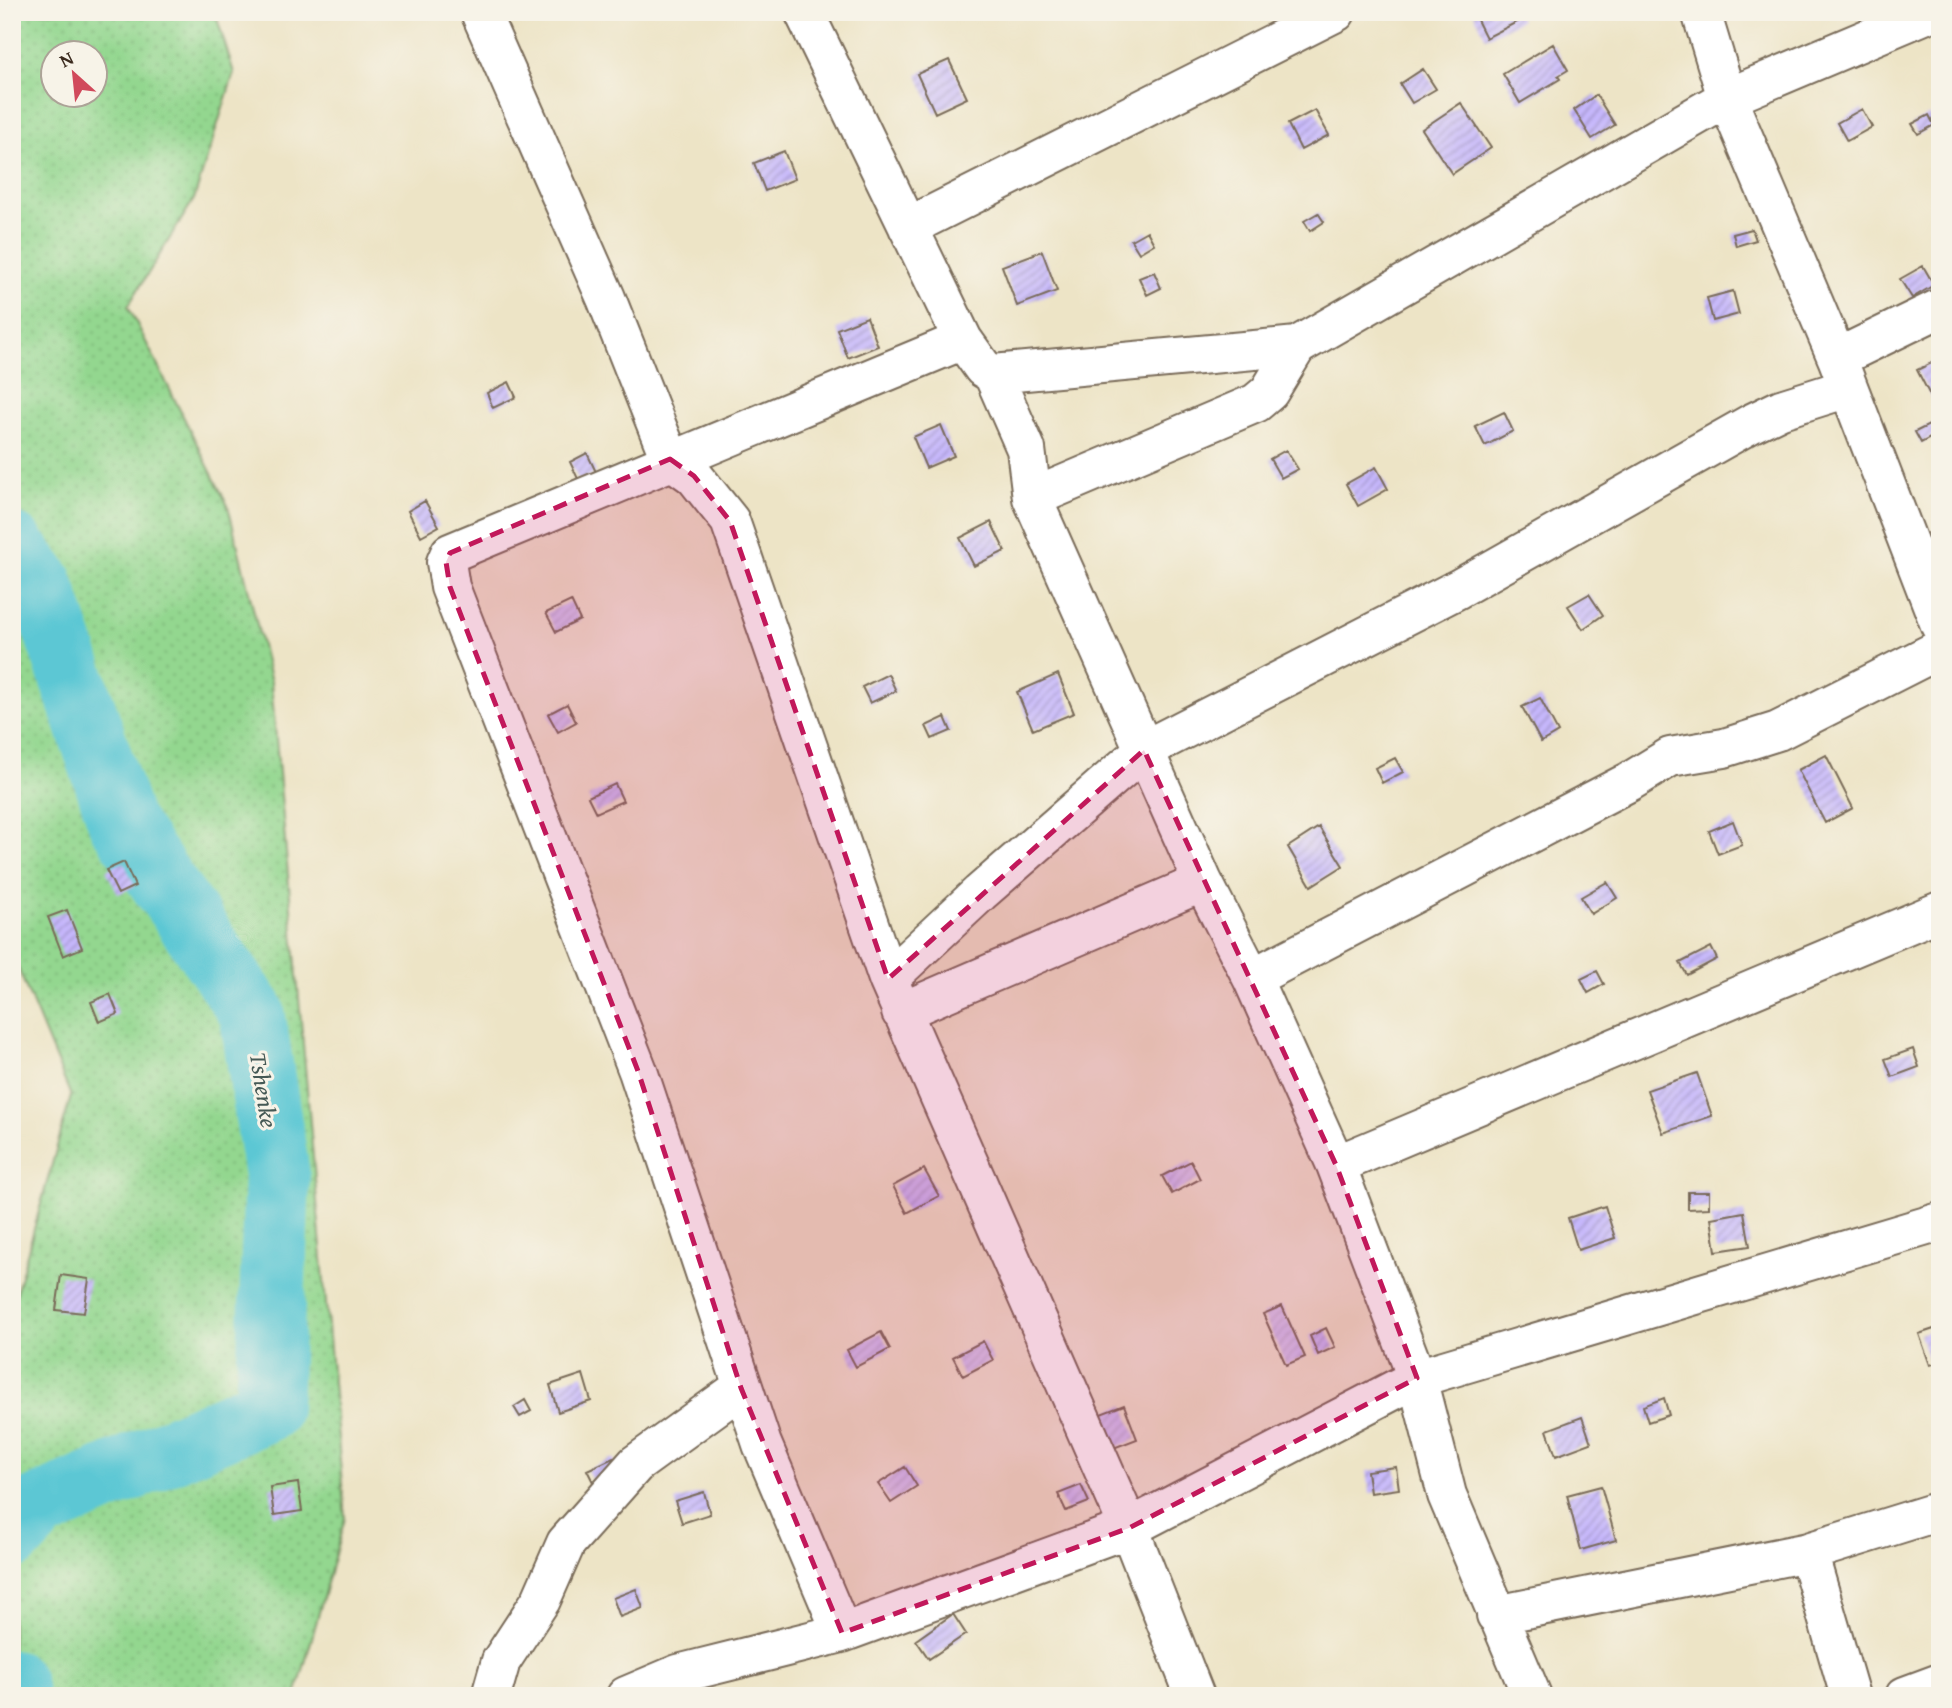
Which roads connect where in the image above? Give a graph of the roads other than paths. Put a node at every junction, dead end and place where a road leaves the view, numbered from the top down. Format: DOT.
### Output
graph roads {
  1 [pos="480,12"];
  2 [pos="804,12"];
  3 [pos="1336,12"];
  4 [pos="1701,12"];
  5 [pos="1931,12"];
  6 [pos="1727,99"];
  7 [pos="908,227"];
  8 [pos="1940,308"];
  9 [pos="962,340"];
  10 [pos="1297,346"];
  11 [pos="1842,373"];
  12 [pos="993,374"];
  13 [pos="670,459"];
  14 [pos="1032,498"];
  15 [pos="1928,565"];
  16 [pos="1940,625"];
  17 [pos="1940,649"];
  18 [pos="1144,750"];
  19 [pos="1203,882"];
  20 [pos="1940,911"];
  21 [pos="1252,978"];
  22 [pos="894,995"];
  23 [pos="1336,1165"];
  24 [pos="1940,1222"];
  25 [pos="1417,1378"];
  26 [pos="741,1388"];
  27 [pos="1940,1511"];
  28 [pos="1129,1528"];
  29 [pos="1808,1552"];
  30 [pos="1496,1615"];
  31 [pos="842,1633"];
  32 [pos="1940,1683"];
  33 [pos="491,1696"];
  34 [pos="626,1696"];
  35 [pos="1195,1696"];
  36 [pos="1532,1696"];
  37 [pos="1850,1696"];
  38 [pos="1905,1696"];
  1 -- 13 [label="street"];
  2 -- 7 [label="street"];
  3 -- 7 [label="street"];
  4 -- 6 [label="street"];
  5 -- 6 [label="street"];
  6 -- 10 [label="street"];
  6 -- 11 [label="street"];
  7 -- 9 [label="street"];
  8 -- 11 [label="street"];
  9 -- 12 [label="street"];
  9 -- 13 [label="street"];
  10 -- 12 [label="street"];
  10 -- 14 [label="street"];
  11 -- 15 [label="street"];
  11 -- 18 [label="street"];
  12 -- 14 [label="street"];
  13 -- 22 [label="street"];
  13 -- 26 [label="street"];
  14 -- 18 [label="street"];
  15 -- 16 [label="street"];
  17 -- 21 [label="street"];
  18 -- 19 [label="street"];
  18 -- 22 [label="street"];
  19 -- 21 [label="street"];
  19 -- 22 [label="street"];
  20 -- 23 [label="street"];
  21 -- 23 [label="street"];
  22 -- 28 [label="street"];
  23 -- 25 [label="street"];
  24 -- 25 [label="street"];
  25 -- 28 [label="street"];
  25 -- 30 [label="street"];
  26 -- 31 [label="street"];
  26 -- 33 [label="street"];
  27 -- 29 [label="street"];
  28 -- 31 [label="street"];
  28 -- 35 [label="street"];
  29 -- 30 [label="street"];
  29 -- 37 [label="street"];
  30 -- 36 [label="street"];
  31 -- 34 [label="street"];
  32 -- 38 [label="street"];
}
